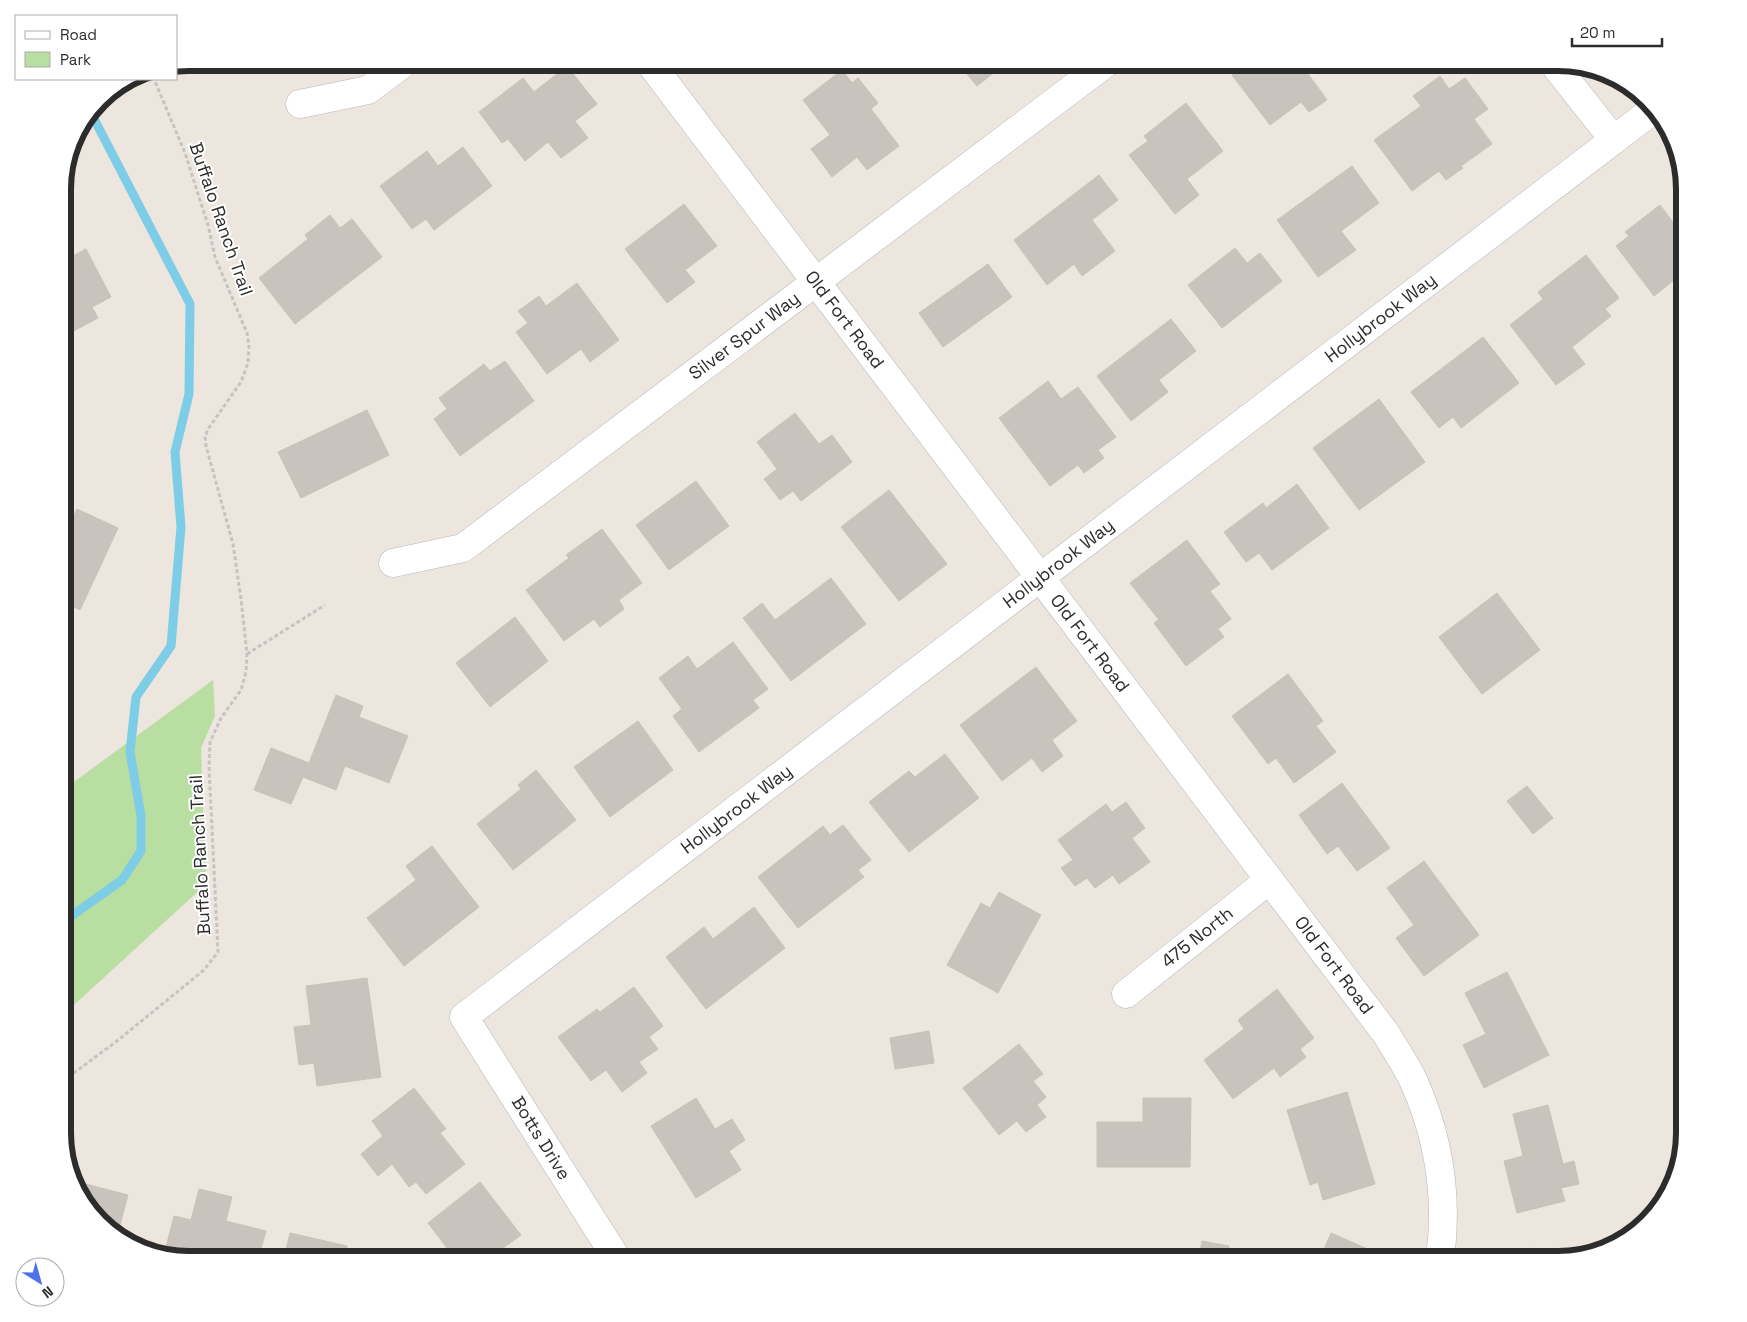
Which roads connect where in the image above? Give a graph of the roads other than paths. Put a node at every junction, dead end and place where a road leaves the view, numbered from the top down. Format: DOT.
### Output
graph roads {
  1 [pos="1094,71"];
  2 [pos="1560,71"];
  3 [pos="391,72"];
  4 [pos="657,72"];
  5 [pos="300,104"];
  6 [pos="1648,114"];
  7 [pos="1614,140"];
  8 [pos="816,282"];
  9 [pos="393,563"];
  10 [pos="1040,578"];
  11 [pos="1269,880"];
  12 [pos="1126,994"];
  13 [pos="464,1017"];
  14 [pos="611,1251"];
  15 [pos="1441,1251"];
  1 -- 8 [label="street, Silver Spur Way"];
  2 -- 7 [label="street"];
  3 -- 5 [label="street"];
  4 -- 8 [label="street, Old Fort Road"];
  6 -- 7 [label="street, Hollybrook Way"];
  7 -- 10 [label="street, Hollybrook Way"];
  8 -- 9 [label="street, Silver Spur Way"];
  8 -- 10 [label="street, Old Fort Road"];
  10 -- 11 [label="street, Old Fort Road"];
  10 -- 13 [label="street, Hollybrook Way"];
  11 -- 12 [label="street, 475 North"];
  11 -- 15 [label="street, Old Fort Road"];
  13 -- 14 [label="street, Botts Drive"];
}
